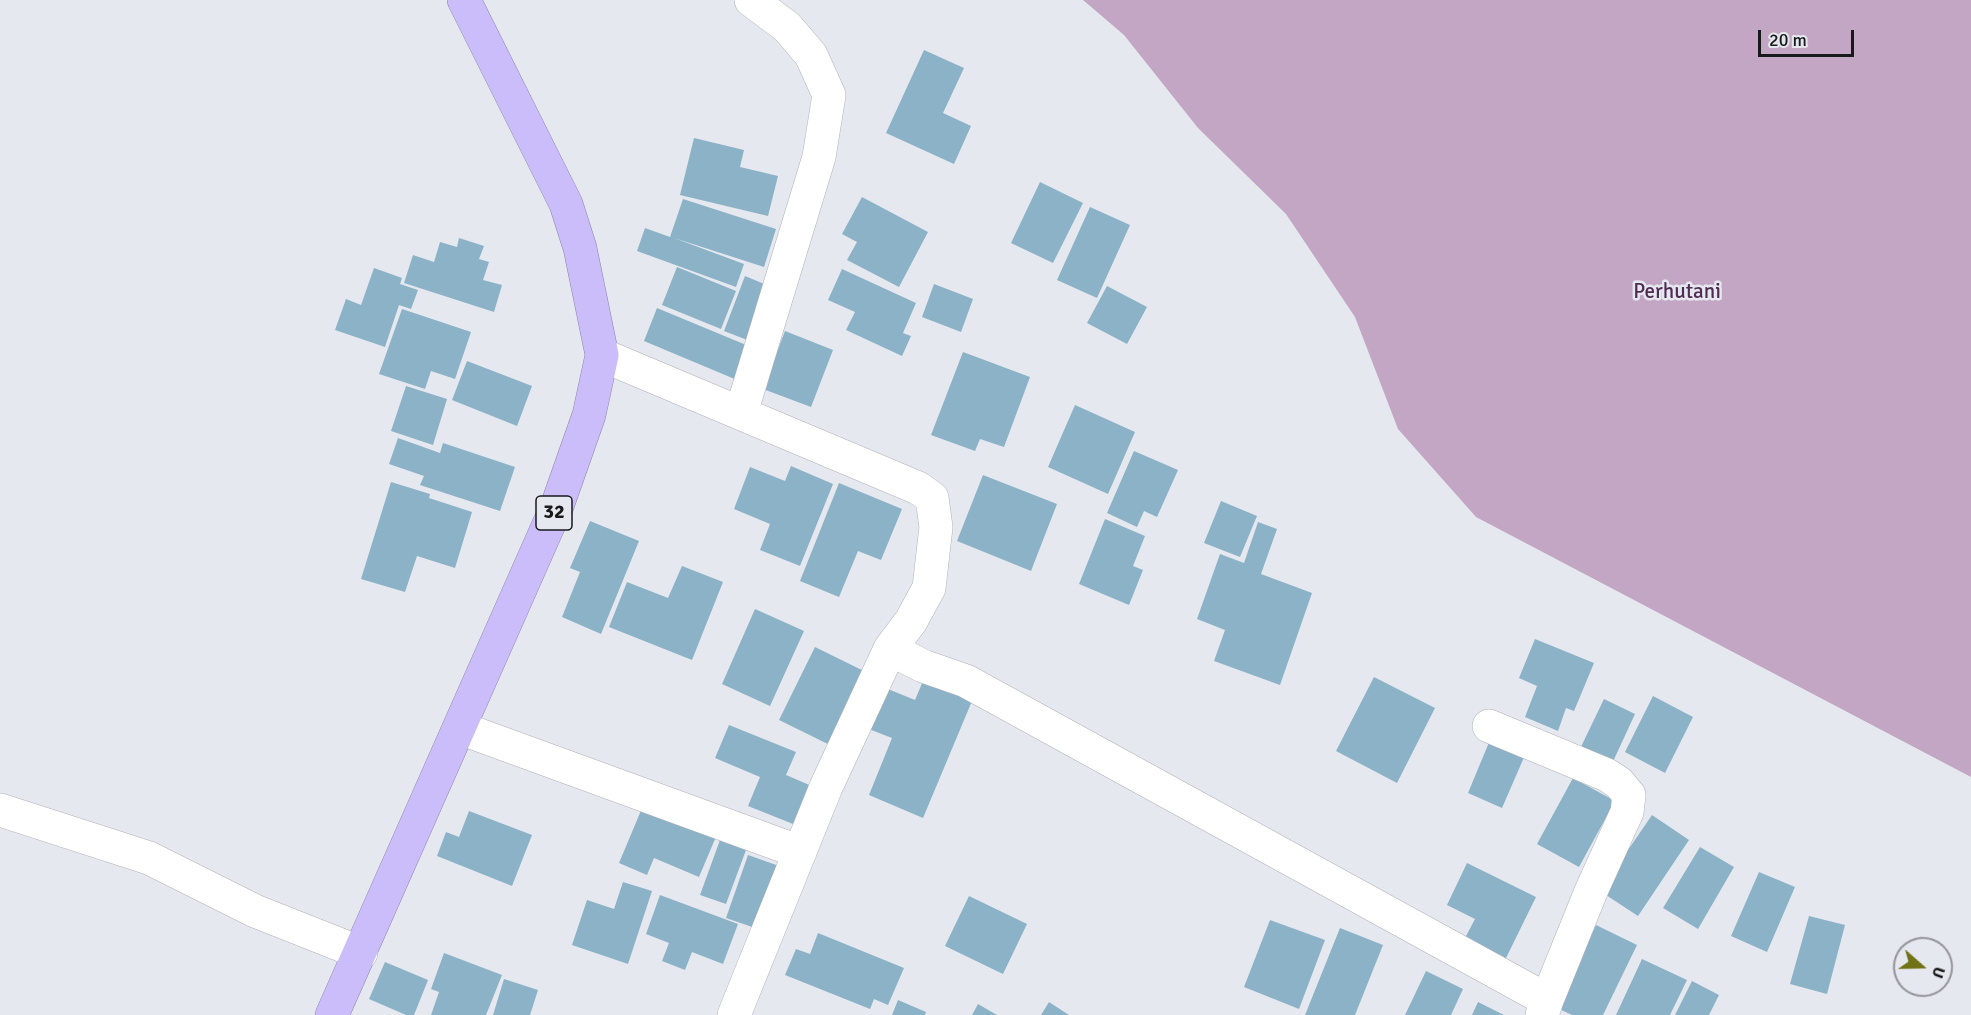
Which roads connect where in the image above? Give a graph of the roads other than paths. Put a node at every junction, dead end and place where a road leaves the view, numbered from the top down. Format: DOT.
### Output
graph roads {
  1 [pos="464,0"];
  2 [pos="751,0"];
  3 [pos="602,355"];
  4 [pos="741,413"];
  5 [pos="890,649"];
  6 [pos="1489,726"];
  7 [pos="460,728"];
  8 [pos="0,810"];
  9 [pos="800,852"];
  10 [pos="361,953"];
  11 [pos="1545,1008"];
  12 [pos="332,1015"];
  13 [pos="734,1015"];
  1 -- 3 [label="highway, 32"];
  2 -- 4 [label="street"];
  3 -- 4 [label="street"];
  3 -- 7 [label="highway, 32"];
  4 -- 5 [label="street"];
  5 -- 9 [label="street"];
  5 -- 11 [label="street"];
  6 -- 11 [label="street"];
  7 -- 9 [label="street"];
  7 -- 10 [label="highway, 32"];
  8 -- 10 [label="street"];
  9 -- 13 [label="street"];
  10 -- 12 [label="highway, 32"];
}
